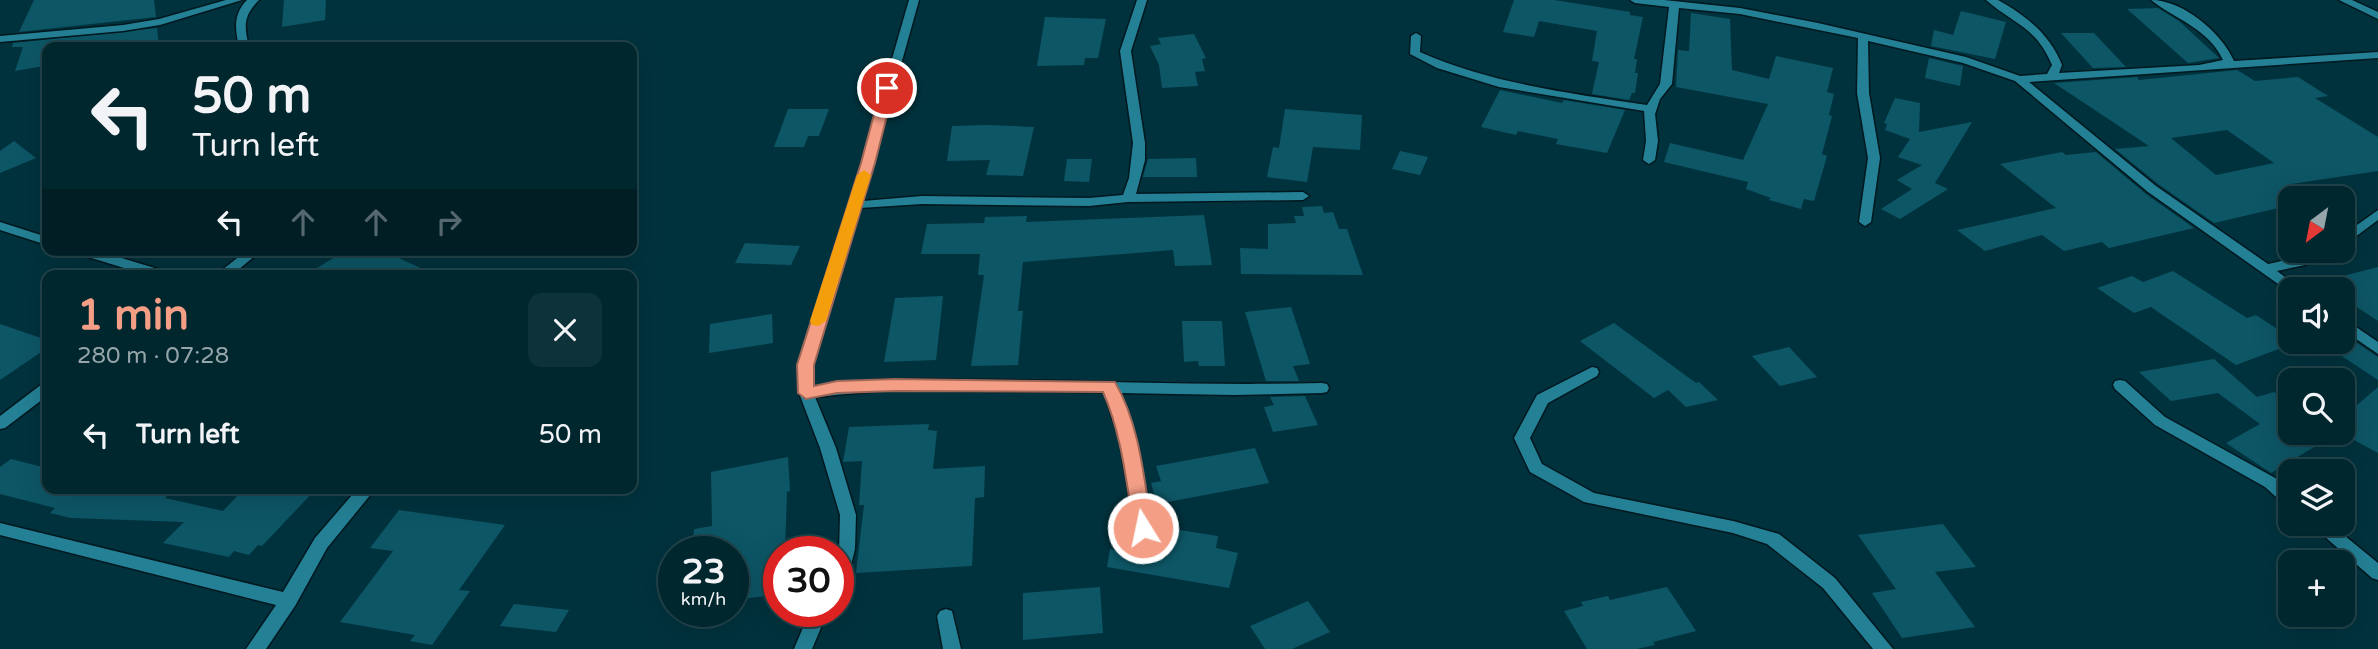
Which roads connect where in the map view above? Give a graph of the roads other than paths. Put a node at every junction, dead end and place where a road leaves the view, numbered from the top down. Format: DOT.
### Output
graph roads {
  1 [pos="237,0"];
  2 [pos="254,0"];
  3 [pos="914,0"];
  4 [pos="1142,0"];
  5 [pos="1635,0"];
  6 [pos="1752,0"];
  7 [pos="1991,0"];
  8 [pos="2156,0"];
  9 [pos="2344,0"];
  10 [pos="1674,4"];
  11 [pos="1740,11"];
  12 [pos="2378,16"];
  13 [pos="1416,36"];
  14 [pos="1863,36"];
  15 [pos="0,39"];
  16 [pos="243,42"];
  17 [pos="2378,55"];
  18 [pos="2223,65"];
  19 [pos="2052,76"];
  20 [pos="2019,79"];
  21 [pos="1651,109"];
  22 [pos="1649,160"];
  23 [pos="1303,196"];
  24 [pos="1128,198"];
  25 [pos="855,205"];
  26 [pos="2378,214"];
  27 [pos="1865,222"];
  28 [pos="0,226"];
  29 [pos="2356,232"];
  30 [pos="42,239"];
  31 [pos="100,256"];
  32 [pos="248,256"];
  33 [pos="2295,263"];
  34 [pos="2265,269"];
  35 [pos="146,270"];
  36 [pos="230,270"];
  37 [pos="2278,278"];
  38 [pos="2355,332"];
  39 [pos="2378,349"];
  40 [pos="1592,372"];
  41 [pos="2120,385"];
  42 [pos="1109,386"];
  43 [pos="1322,388"];
  44 [pos="42,392"];
  45 [pos="806,393"];
  46 [pos="0,424"];
  47 [pos="2278,489"];
  48 [pos="363,494"];
  49 [pos="1143,528"];
  50 [pos="0,529"];
  51 [pos="847,536"];
  52 [pos="2333,536"];
  53 [pos="2378,573"];
  54 [pos="289,601"];
  55 [pos="946,616"];
  56 [pos="813,627"];
  57 [pos="255,649"];
  58 [pos="803,649"];
  59 [pos="952,649"];
  60 [pos="1884,649"];
  1 -- 15 [label="street"];
  2 -- 16 [label="street"];
  3 -- 25 [label="street"];
  4 -- 24 [label="street"];
  5 -- 10 [label="street"];
  6 -- 11 [label="street"];
  7 -- 19 [label="street"];
  8 -- 18 [label="street"];
  9 -- 12 [label="street"];
  10 -- 11 [label="street"];
  10 -- 21 [label="street"];
  11 -- 14 [label="street"];
  13 -- 21 [label="street"];
  14 -- 20 [label="street"];
  14 -- 27 [label="street"];
  17 -- 18 [label="street"];
  18 -- 19 [label="street"];
  19 -- 20 [label="street"];
  20 -- 34 [label="street"];
  21 -- 22 [label="street"];
  23 -- 24 [label="street"];
  24 -- 25 [label="street"];
  25 -- 45 [label="street"];
  26 -- 29 [label="street"];
  28 -- 30 [label="street"];
  31 -- 35 [label="street"];
  32 -- 36 [label="street"];
  33 -- 34 [label="street"];
  34 -- 37 [label="street"];
  38 -- 39 [label="street"];
  40 -- 60 [label="street"];
  41 -- 47 [label="street"];
  42 -- 43 [label="street"];
  42 -- 45 [label="street"];
  42 -- 49 [label="street"];
  44 -- 46 [label="street"];
  45 -- 51 [label="street"];
  48 -- 54 [label="street"];
  50 -- 54 [label="street"];
  52 -- 53 [label="street"];
  54 -- 57 [label="street"];
  55 -- 59 [label="street"];
  56 -- 58 [label="street"];
}
